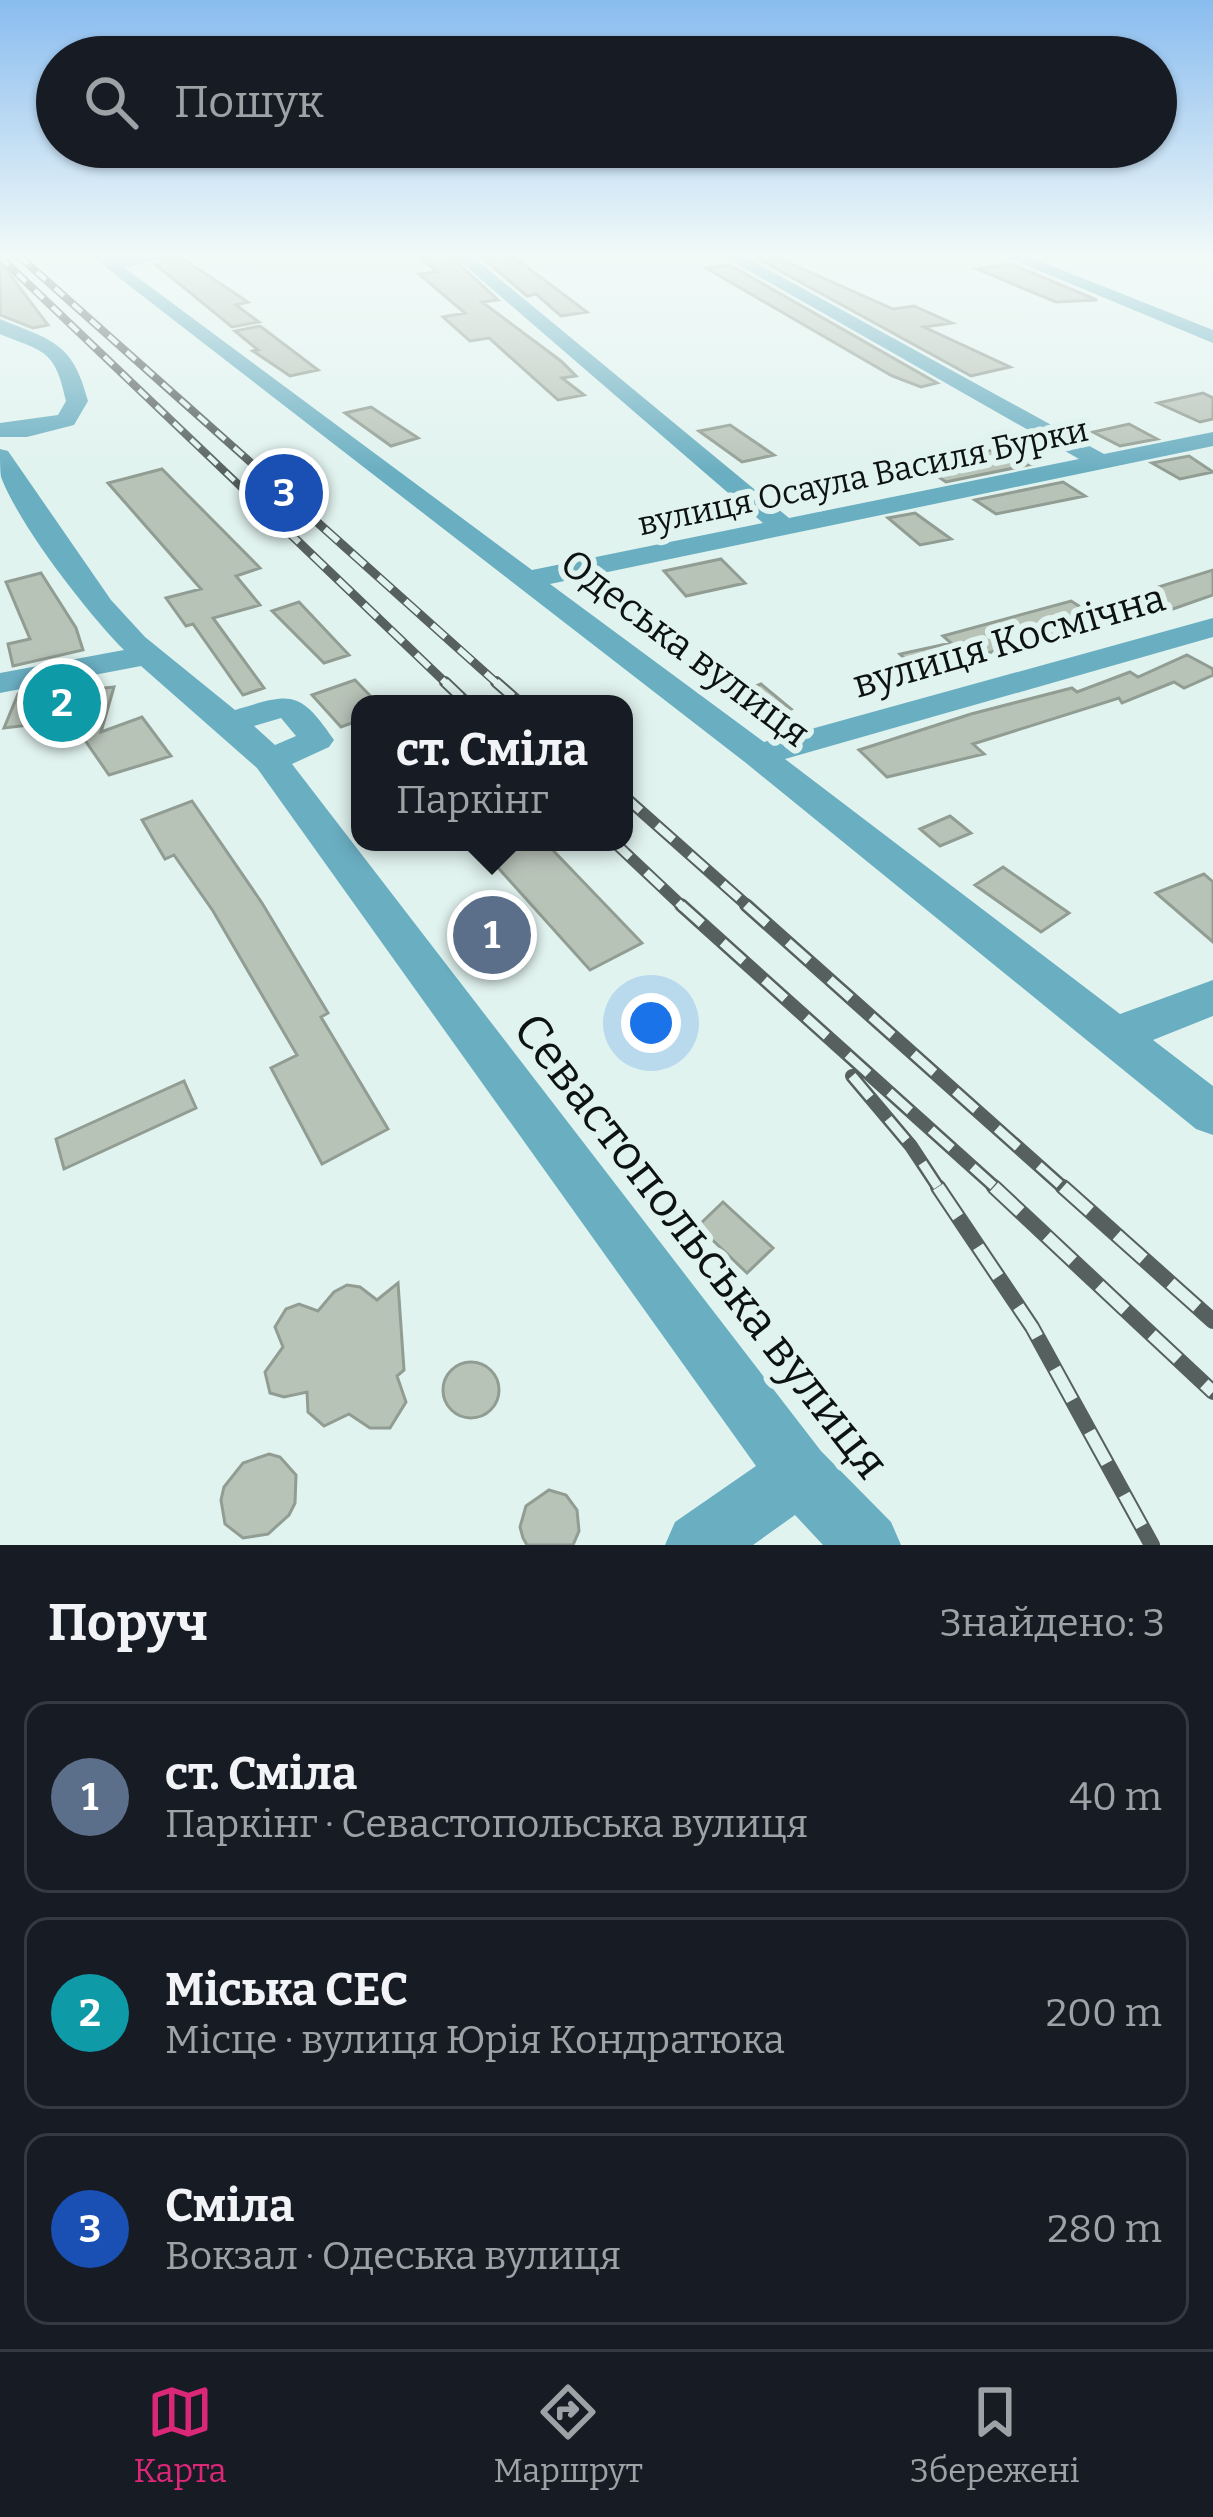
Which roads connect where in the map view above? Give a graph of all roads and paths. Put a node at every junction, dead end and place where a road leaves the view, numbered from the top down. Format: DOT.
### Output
graph roads {
  1 [pos="3,328"];
  2 [pos="194,328"];
  3 [pos="547,328"];
  4 [pos="860,328"];
  5 [pos="0,430"];
  6 [pos="1213,439"];
  7 [pos="0,456"];
  8 [pos="1101,462"];
  9 [pos="14,503"];
  10 [pos="782,526"];
  11 [pos="526,580"];
  12 [pos="1213,626"];
  13 [pos="150,655"];
  14 [pos="0,682"];
  15 [pos="758,755"];
  16 [pos="1213,997"];
  17 [pos="1117,1035"];
  18 [pos="1213,1114"];
  19 [pos="799,1473"];
  20 [pos="698,1545"];
  21 [pos="868,1545"];
  1 -- 5 [label="street"];
  2 -- 11 [label="street, Одеська вулиця"];
  3 -- 10 [label="street"];
  4 -- 8 [label="street"];
  6 -- 8 [label="street, вулиця Осаула Василя Бурки"];
  7 -- 9 [label="street, Севастопольська вулиця"];
  8 -- 10 [label="street, вулиця Осаула Василя Бурки"];
  9 -- 13 [label="street, Севастопольська вулиця"];
  10 -- 11 [label="street, вулиця Осаула Василя Бурки"];
  11 -- 15 [label="street, Одеська вулиця"];
  12 -- 15 [label="street, вулиця Космічна"];
  13 -- 14 [label="street"];
  13 -- 19 [label="street, Севастопольська вулиця"];
  15 -- 17 [label="street, Одеська вулиця"];
  16 -- 17 [label="street"];
  17 -- 18 [label="street, Одеська вулиця"];
  19 -- 20 [label="street"];
  19 -- 21 [label="street, Севастопольська вулиця"];
}
